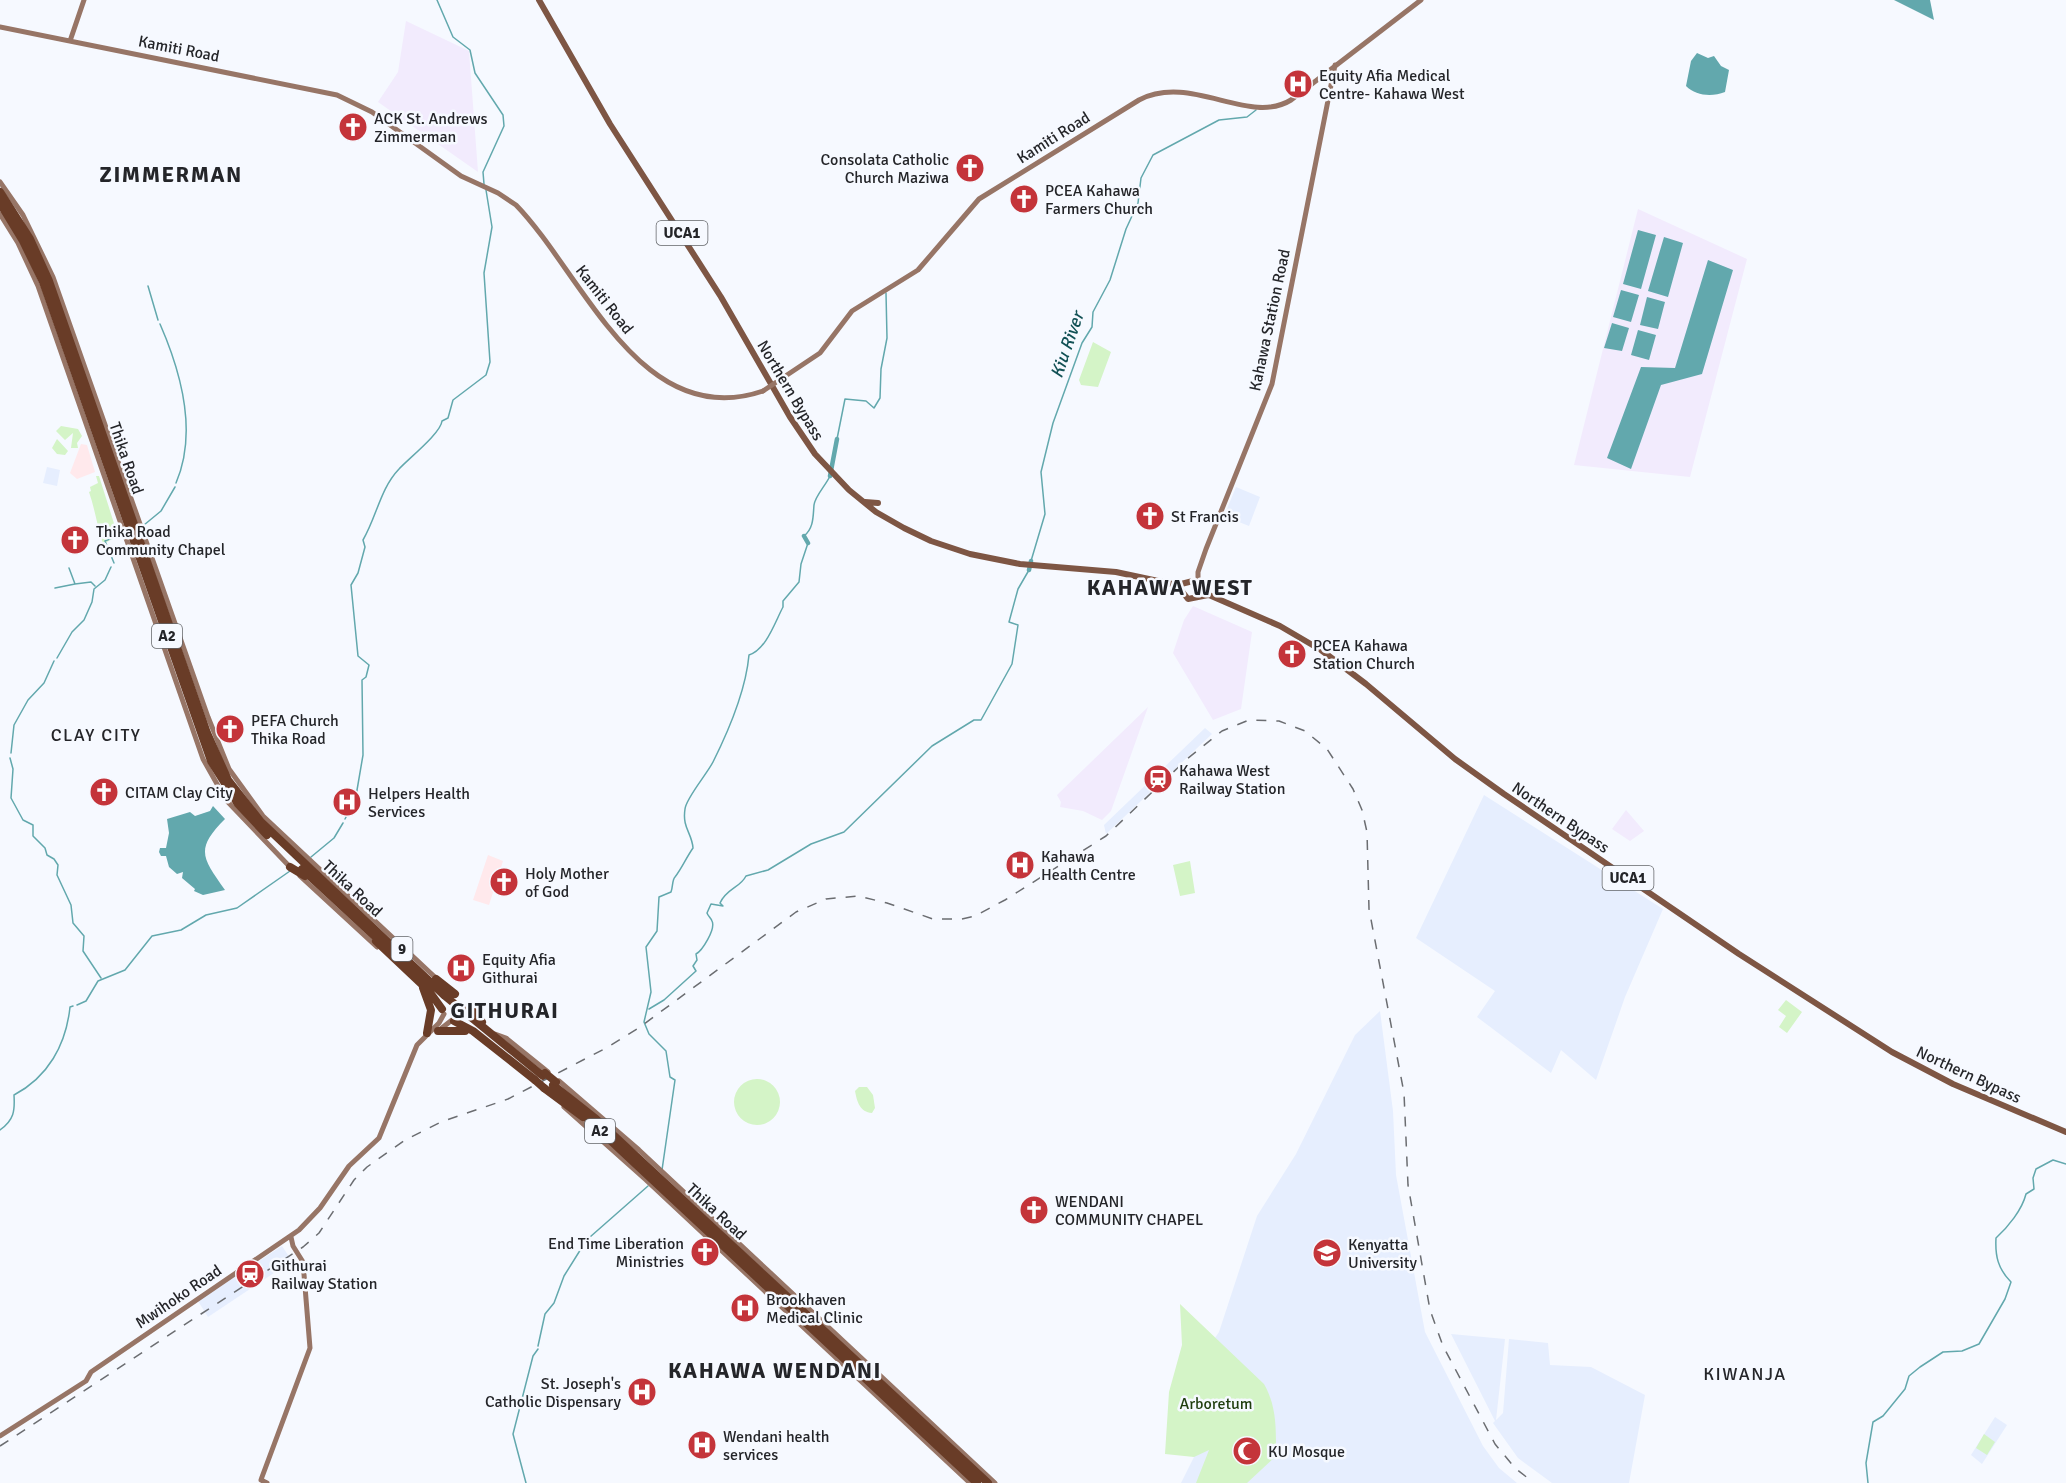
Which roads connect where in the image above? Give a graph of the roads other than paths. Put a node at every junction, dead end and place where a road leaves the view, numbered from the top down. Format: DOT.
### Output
graph roads {
  1 [pos="84,0"];
  2 [pos="539,0"];
  3 [pos="1421,0"];
  4 [pos="0,27"];
  5 [pos="70,41"];
  6 [pos="1335,65"];
  7 [pos="0,182"];
  8 [pos="0,192"];
  9 [pos="0,203"];
  10 [pos="0,214"];
  11 [pos="864,502"];
  12 [pos="878,503"];
  13 [pos="1198,572"];
  14 [pos="1191,580"];
  15 [pos="1181,587"];
  16 [pos="1199,590"];
  17 [pos="290,867"];
  18 [pos="320,886"];
  19 [pos="360,915"];
  20 [pos="373,936"];
  21 [pos="418,981"];
  22 [pos="443,986"];
  23 [pos="455,994"];
  24 [pos="444,997"];
  25 [pos="469,1006"];
  26 [pos="443,1011"];
  27 [pos="453,1020"];
  28 [pos="438,1031"];
  29 [pos="425,1035"];
  30 [pos="478,1036"];
  31 [pos="545,1081"];
  32 [pos="2066,1131"];
  33 [pos="655,1177"];
  34 [pos="291,1237"];
  35 [pos="777,1288"];
  36 [pos="802,1303"];
  37 [pos="0,1436"];
  38 [pos="267,1483"];
  39 [pos="970,1483"];
  40 [pos="977,1483"];
  41 [pos="988,1483"];
  42 [pos="995,1483"];
  1 -- 5 [label="main road"];
  2 -- 11 [label="main road, Northern Bypass / UCA1"];
  3 -- 6 [label="main road, Kamiti Road"];
  4 -- 5 [label="main road, Kamiti Road"];
  5 -- 6 [label="main road, Kamiti Road, bridge"];
  6 -- 13 [label="main road, Kahawa Station Road"];
  7 -- 22 [label="main road, Thika Road"];
  8 -- 19 [label="highway, Thika Road / A2"];
  9 -- 18 [label="highway, Thika Road / A2"];
  10 -- 17 [label="main road, Thika Road"];
  11 -- 12 [label="main road"];
  11 -- 15 [label="main road, Northern Bypass / UCA1"];
  13 -- 14 [label="main road, Kahawa Station Road"];
  13 -- 16 [label="main road, Kahawa Station Road"];
  14 -- 15 [label="main road"];
  14 -- 16 [label="main road"];
  15 -- 16 [label="main road, Northern Bypass"];
  16 -- 32 [label="main road, Northern Bypass / UCA1"];
  17 -- 18 [label="highway"];
  17 -- 21 [label="main road, Thika Road"];
  18 -- 20 [label="highway, Thika Road / A2"];
  19 -- 22 [label="highway, 9"];
  19 -- 24 [label="highway, Thika Road / A2"];
  20 -- 21 [label="highway"];
  20 -- 24 [label="highway, Thika Road / A2"];
  21 -- 26 [label="highway"];
  21 -- 29 [label="highway"];
  22 -- 23 [label="highway, 9"];
  24 -- 31 [label="highway, Thika Road / A2"];
  25 -- 31 [label="highway"];
  26 -- 29 [label="main road, Mwihoko Road"];
  27 -- 28 [label="main road"];
  27 -- 30 [label="highway"];
  28 -- 29 [label="main road"];
  28 -- 30 [label="highway"];
  29 -- 34 [label="main road, Mwihoko Road"];
  30 -- 31 [label="highway"];
  31 -- 33 [label="main road, Thika Road"];
  31 -- 33 [label="main road, Thika Road"];
  31 -- 33 [label="highway, Thika Road / A2"];
  33 -- 35 [label="highway, Thika Road / A2"];
  33 -- 36 [label="main road, Thika Road"];
  33 -- 39 [label="main road, Thika Road"];
  33 -- 40 [label="highway, Thika Road / A2"];
  34 -- 37 [label="main road, Mwihoko Road"];
  34 -- 38 [label="main road"];
  35 -- 36 [label="highway"];
  35 -- 41 [label="highway, Thika Road / A2"];
  36 -- 42 [label="main road, Thika Road"];
}
